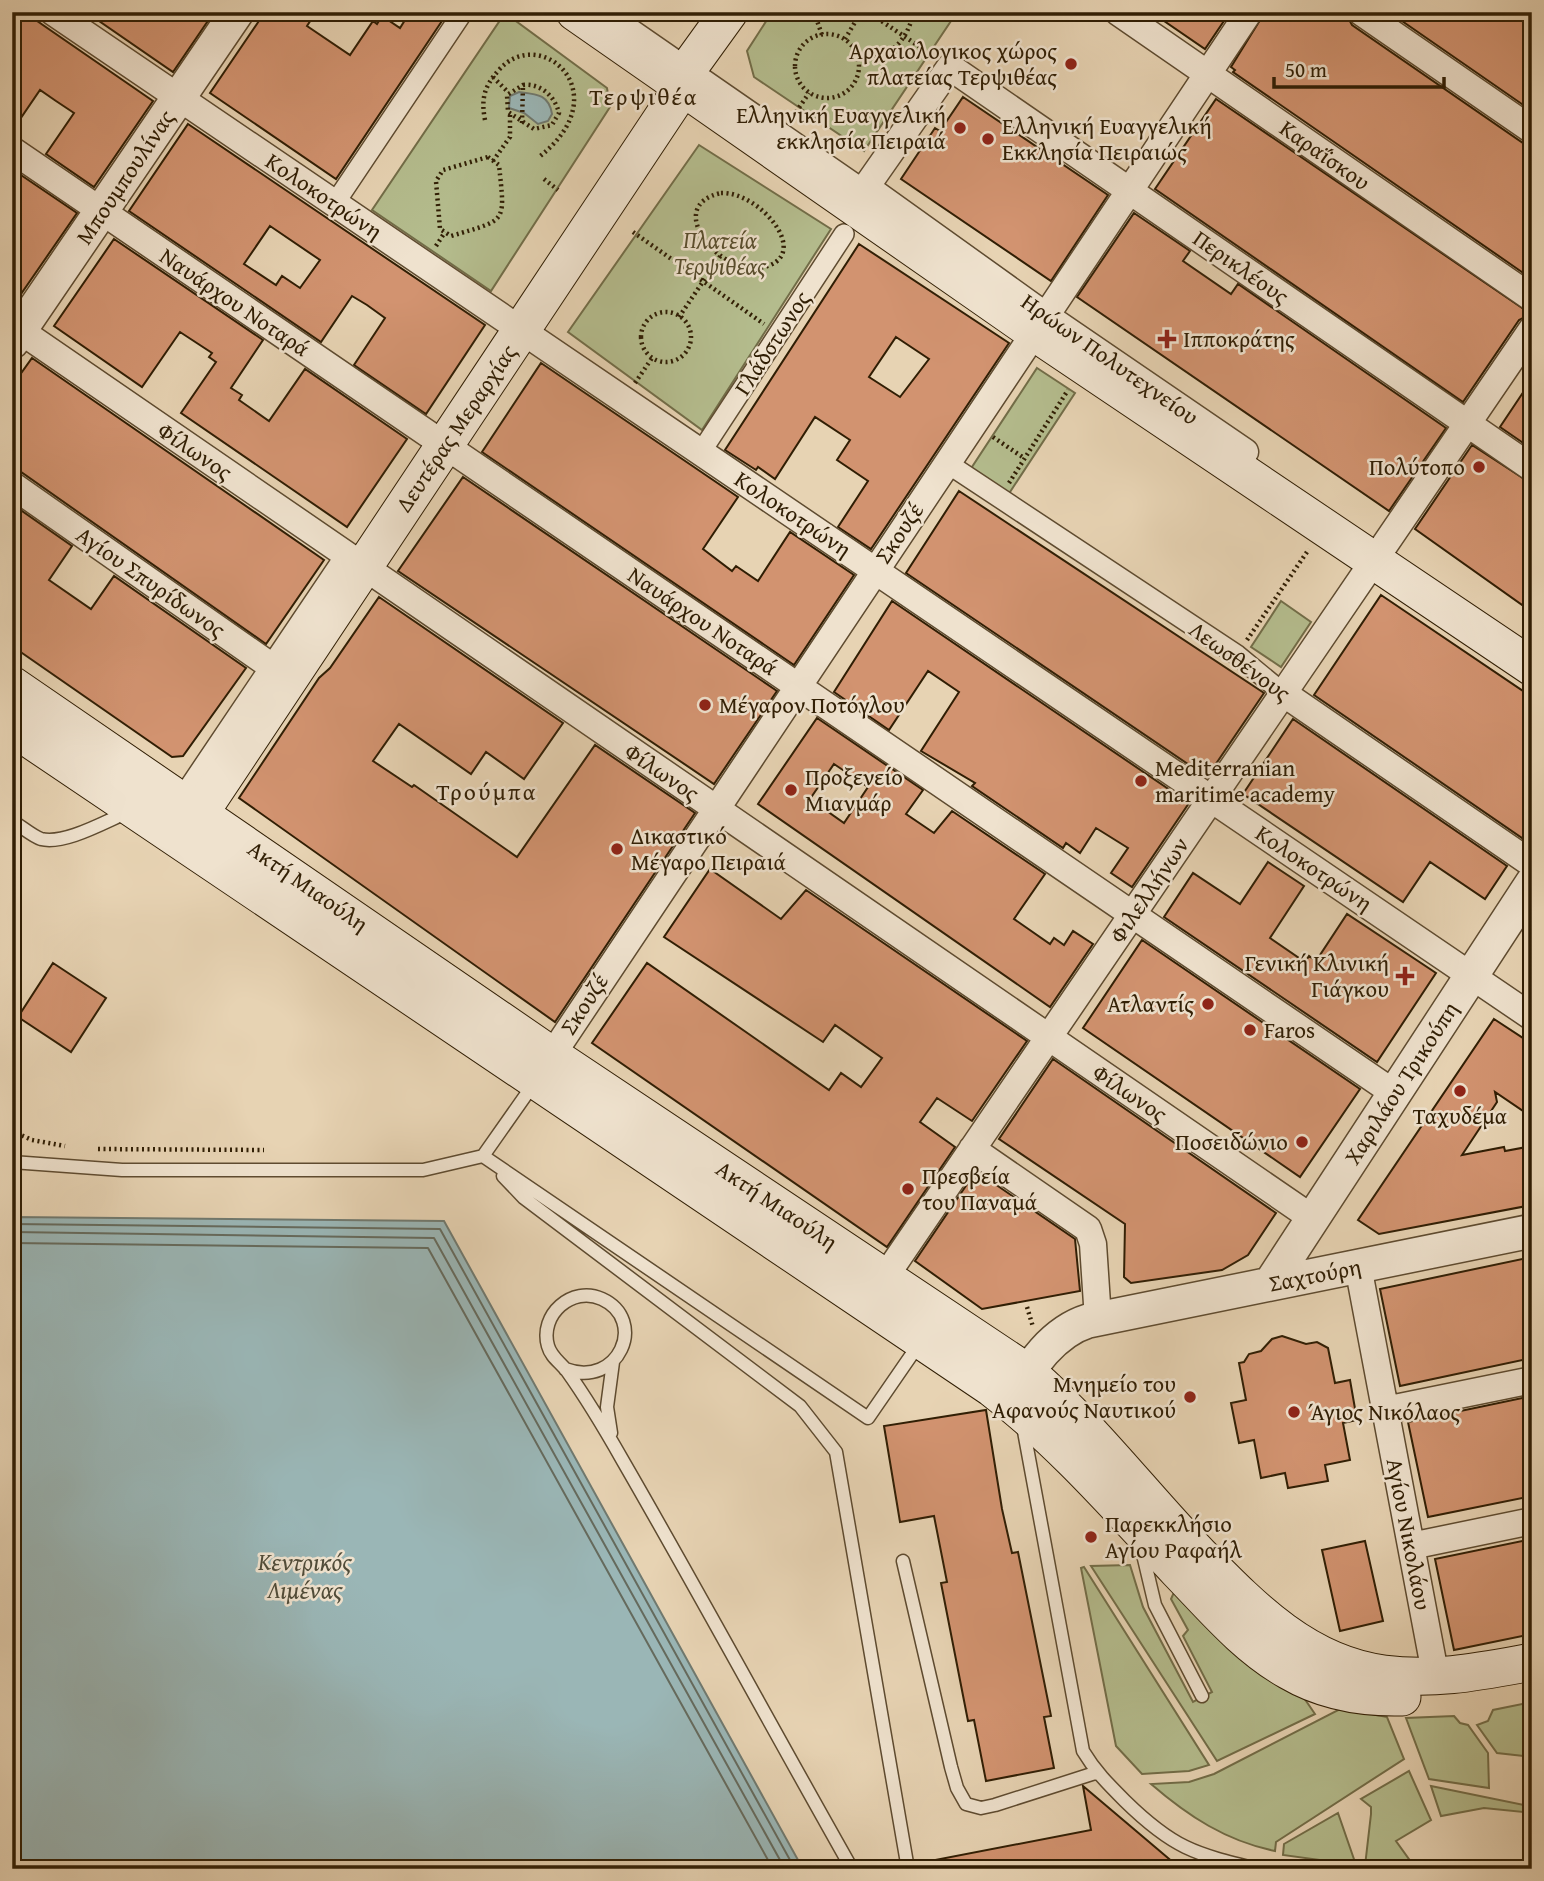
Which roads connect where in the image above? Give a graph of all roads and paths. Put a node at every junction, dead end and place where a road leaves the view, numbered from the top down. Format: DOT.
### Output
graph roads {
  1 [pos="53,12"];
  2 [pos="237,12"];
  3 [pos="463,12"];
  4 [pos="575,12"];
  5 [pos="613,12"];
  6 [pos="729,12"];
  7 [pos="814,12"];
  8 [pos="861,12"];
  9 [pos="868,12"];
  10 [pos="913,12"];
  11 [pos="1118,12"];
  12 [pos="1249,12"];
  13 [pos="1361,12"];
  14 [pos="822,35"];
  15 [pos="905,37"];
  16 [pos="845,39"];
  17 [pos="858,59"];
  18 [pos="950,68"];
  19 [pos="1208,74"];
  20 [pos="493,77"];
  21 [pos="681,77"];
  22 [pos="523,85"];
  23 [pos="509,92"];
  24 [pos="809,93"];
  25 [pos="179,98"];
  26 [pos="409,103"];
  27 [pos="796,112"];
  28 [pos="510,115"];
  29 [pos="485,120"];
  30 [pos="522,123"];
  31 [pos="1532,130"];
  32 [pos="12,150"];
  33 [pos="539,157"];
  34 [pos="493,161"];
  35 [pos="544,179"];
  36 [pos="558,190"];
  37 [pos="1130,190"];
  38 [pos="337,205"];
  39 [pos="854,208"];
  40 [pos="102,211"];
  41 [pos="445,232"];
  42 [pos="633,232"];
  43 [pos="433,251"];
  44 [pos="721,256"];
  45 [pos="704,281"];
  46 [pos="1532,298"];
  47 [pos="679,317"];
  48 [pos="1040,324"];
  49 [pos="514,325"];
  50 [pos="1532,329"];
  51 [pos="15,333"];
  52 [pos="779,334"];
  53 [pos="652,358"];
  54 [pos="1086,364"];
  55 [pos="635,383"];
  56 [pos="975,420"];
  57 [pos="1466,424"];
  58 [pos="438,440"];
  59 [pos="701,452"];
  60 [pos="1024,458"];
  61 [pos="947,463"];
  62 [pos="1532,468"];
  63 [pos="12,485"];
  64 [pos="999,499"];
  65 [pos="1325,526"];
  66 [pos="1378,554"];
  67 [pos="356,562"];
  68 [pos="875,570"];
  69 [pos="1532,648"];
  70 [pos="1237,656"];
  71 [pos="1532,667"];
  72 [pos="282,673"];
  73 [pos="12,685"];
  74 [pos="797,685"];
  75 [pos="1283,693"];
  76 [pos="12,727"];
  77 [pos="1212,798"];
  78 [pos="715,808"];
  79 [pos="132,810"];
  80 [pos="180,820"];
  81 [pos="12,821"];
  82 [pos="1532,863"];
  83 [pos="1532,883"];
  84 [pos="1132,914"];
  85 [pos="1472,975"];
  86 [pos="1532,1017"];
  87 [pos="1049,1037"];
  88 [pos="543,1068"];
  89 [pos="1394,1093"];
  90 [pos="12,1131"];
  91 [pos="68,1147"];
  92 [pos="91,1148"];
  93 [pos="972,1149"];
  94 [pos="266,1150"];
  95 [pos="12,1154"];
  96 [pos="483,1156"];
  97 [pos="18,1162"];
  98 [pos="1312,1218"];
  99 [pos="1532,1231"];
  100 [pos="1358,1266"];
  101 [pos="885,1277"];
  102 [pos="1270,1284"];
  103 [pos="1098,1320"];
  104 [pos="921,1341"];
  105 [pos="613,1363"];
  106 [pos="565,1369"];
  107 [pos="1532,1380"];
  108 [pos="1028,1388"];
  109 [pos="1385,1410"];
  110 [pos="1051,1437"];
  111 [pos="616,1447"];
  112 [pos="1031,1469"];
  113 [pos="1532,1521"];
  114 [pos="1133,1523"];
  115 [pos="1411,1546"];
  116 [pos="903,1561"];
  117 [pos="1532,1662"];
  118 [pos="1436,1678"];
  119 [pos="1532,1679"];
  120 [pos="1202,1696"];
  121 [pos="1096,1773"];
  122 [pos="852,1869"];
  123 [pos="908,1869"];
  124 [pos="1258,1869"];
  1 -- 25 [label="street, Κολοκοτρώνη"];
  2 -- 25 [label="street, Μπουμπουλίνας"];
  3 -- 38 [label="street"];
  4 -- 21 [label="main road"];
  5 -- 21 [label="lane"];
  6 -- 21 [label="main road, Δευτέρας Μεραρχίας"];
  7 -- 14 [label="path"];
  8 -- 16 [label="path"];
  9 -- 15 [label="path"];
  10 -- 15 [label="path"];
  11 -- 19 [label="street, Καραΐσκου"];
  12 -- 19 [label="street, Σκουζέ"];
  13 -- 31 [label="street"];
  14 -- 16 [label="path"];
  14 -- 24 [label="path"];
  15 -- 17 [label="path"];
  15 -- 18 [label="path"];
  16 -- 17 [label="path"];
  17 -- 24 [label="path"];
  18 -- 37 [label="street, Περικλέους"];
  18 -- 39 [label="street, Γλάδστωνος"];
  19 -- 37 [label="street, Σκουζέ"];
  19 -- 46 [label="street, Καραΐσκου"];
  20 -- 23 [label="path"];
  20 -- 29 [label="path"];
  20 -- 33 [label="path"];
  21 -- 39 [label="main road"];
  21 -- 49 [label="main road, Δευτέρας Μεραρχίας"];
  22 -- 23 [label="path"];
  22 -- 30 [label="path"];
  22 -- 30 [label="path"];
  23 -- 28 [label="path"];
  24 -- 27 [label="path"];
  25 -- 38 [label="street, Κολοκοτρώνη"];
  25 -- 40 [label="street, Μπουμπουλίνας"];
  26 -- 38 [label="lane"];
  28 -- 30 [label="path"];
  28 -- 34 [label="path"];
  32 -- 40 [label="street, Ναυάρχου Νοταρά"];
  34 -- 41 [label="path"];
  34 -- 41 [label="path"];
  35 -- 36 [label="path"];
  37 -- 48 [label="street, Σκουζέ"];
  37 -- 57 [label="street, Περικλέους"];
  38 -- 49 [label="street, Κολοκοτρώνη"];
  39 -- 48 [label="main road"];
  39 -- 52 [label="street, Γλάδστωνος"];
  40 -- 51 [label="street, Μπουμπουλίνας"];
  40 -- 58 [label="street, Ναυάρχου Νοταρά"];
  41 -- 43 [label="path"];
  42 -- 45 [label="path"];
  44 -- 44 [label="path"];
  44 -- 45 [label="path"];
  45 -- 47 [label="path"];
  45 -- 52 [label="path"];
  47 -- 53 [label="path"];
  47 -- 53 [label="path"];
  48 -- 54 [label="main road, Ηρώων Πολυτεχνείου"];
  48 -- 56 [label="street, Σκουζέ"];
  48 -- 66 [label="street, Ηρώων Πολυτεχνείου"];
  49 -- 58 [label="main road, Δευτέρας Μεραρχίας"];
  49 -- 59 [label="street, Κολοκοτρώνη"];
  50 -- 57 [label="street, Φιλελλήνων"];
  51 -- 67 [label="street, Φίλωνος"];
  52 -- 59 [label="street, Γλάδστωνος"];
  53 -- 55 [label="path"];
  54 -- 60 [label="path"];
  54 -- 65 [label="main road, Ηρώων Πολυτεχνείου"];
  56 -- 60 [label="path"];
  56 -- 61 [label="street, Σκουζέ"];
  57 -- 62 [label="street, Περικλέους"];
  57 -- 66 [label="street, Φιλελλήνων"];
  58 -- 67 [label="main road, Δευτέρας Μεραρχίας"];
  58 -- 74 [label="street, Ναυάρχου Νοταρά"];
  59 -- 68 [label="street, Κολοκοτρώνη"];
  60 -- 64 [label="path"];
  61 -- 64 [label="street, Λεωσθένους"];
  61 -- 68 [label="street, Σκουζέ"];
  63 -- 72 [label="street, Αγίου Σπυρίδωνος"];
  64 -- 70 [label="street, Λεωσθένους"];
  65 -- 66 [label="main road, Ηρώων Πολυτεχνείου"];
  65 -- 70 [label="path"];
  66 -- 69 [label="street, Ηρώων Πολυτεχνείου"];
  66 -- 71 [label="main road, Ηρώων Πολυτεχνείου"];
  66 -- 75 [label="street, Φιλελλήνων"];
  67 -- 72 [label="main road, Δευτέρας Μεραρχίας"];
  67 -- 78 [label="street, Φίλωνος"];
  68 -- 74 [label="street, Σκουζέ"];
  68 -- 77 [label="street, Κολοκοτρώνη"];
  70 -- 75 [label="street, Λεωσθένους"];
  72 -- 80 [label="main road, Δευτέρας Μεραρχίας"];
  73 -- 80 [label="main road, Ακτή Μιαούλη"];
  74 -- 78 [label="street, Σκουζέ"];
  74 -- 84 [label="street, Ναυάρχου Νοταρά"];
  75 -- 77 [label="street, Φιλελλήνων"];
  75 -- 82 [label="street, Λεωσθένους"];
  76 -- 79 [label="main road, Ακτή Μιαούλη"];
  77 -- 84 [label="street, Φιλελλήνων"];
  77 -- 85 [label="street, Κολοκοτρώνη"];
  78 -- 87 [label="street, Φίλωνος"];
  78 -- 88 [label="street, Σκουζέ"];
  79 -- 80 [label="main road, Ακτή Μιαούλη"];
  79 -- 81 [label="lane"];
  80 -- 88 [label="main road, Ακτή Μιαούλη"];
  83 -- 85 [label="street, Χαριλάου Τρικούπη"];
  84 -- 87 [label="street, Φιλελλήνων"];
  84 -- 89 [label="street, Ναυάρχου Νοταρά"];
  85 -- 86 [label="street, Κολοκοτρώνη"];
  85 -- 89 [label="street, Χαριλάου Τρικούπη"];
  87 -- 93 [label="street, Φιλελλήνων"];
  87 -- 98 [label="street, Φίλωνος"];
  88 -- 96 [label="lane"];
  88 -- 101 [label="main road, Ακτή Μιαούλη"];
  88 -- 104 [label="main road, Ακτή Μιαούλη"];
  89 -- 98 [label="street, Χαριλάου Τρικούπη"];
  90 -- 91 [label="path"];
  92 -- 94 [label="path"];
  93 -- 101 [label="street, Φιλελλήνων"];
  93 -- 103 [label="street"];
  95 -- 97 [label="lane"];
  96 -- 97 [label="lane"];
  96 -- 104 [label="lane"];
  96 -- 123 [label="lane"];
  98 -- 102 [label="street, Χαριλάου Τρικούπη"];
  99 -- 100 [label="street, Σαχτούρη"];
  100 -- 102 [label="street, Σαχτούρη"];
  100 -- 109 [label="street, Αγίου Νικολάου"];
  101 -- 108 [label="main road, Ακτή Μιαούλη"];
  102 -- 103 [label="street, Σαχτούρη"];
  103 -- 108 [label="street, Σαχτούρη"];
  104 -- 108 [label="main road, Ακτή Μιαούλη"];
  105 -- 106 [label="lane"];
  105 -- 106 [label="lane"];
  105 -- 111 [label="lane"];
  106 -- 111 [label="lane"];
  107 -- 109 [label="street"];
  108 -- 110 [label="main road, Ακτή Μιαούλη"];
  108 -- 112 [label="lane"];
  108 -- 118 [label="main road, Ακτή Μιαούλη"];
  109 -- 115 [label="street, Αγίου Νικολάου"];
  110 -- 112 [label="lane"];
  110 -- 114 [label="main road, Ακτή Μιαούλη"];
  111 -- 122 [label="lane"];
  112 -- 121 [label="lane"];
  113 -- 115 [label="street"];
  114 -- 119 [label="main road, Ακτή Μιαούλη"];
  114 -- 120 [label="lane"];
  115 -- 118 [label="street, Αγίου Νικολάου"];
  116 -- 121 [label="lane"];
  117 -- 118 [label="main road, Ακτή Μιαούλη"];
  121 -- 124 [label="lane"];
}
